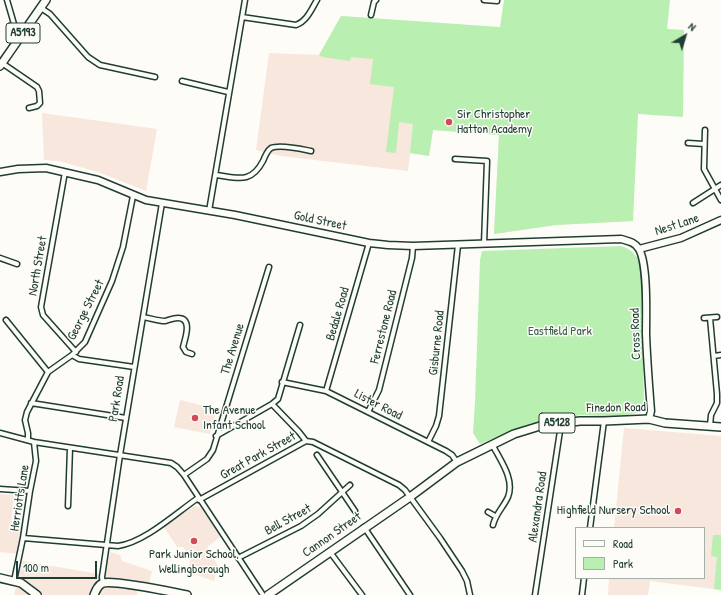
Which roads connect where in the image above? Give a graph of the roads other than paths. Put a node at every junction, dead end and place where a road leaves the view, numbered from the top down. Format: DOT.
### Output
graph roads {
  1 [pos="8,0"];
  2 [pos="46,0"];
  3 [pos="245,0"];
  4 [pos="317,0"];
  5 [pos="376,0"];
  6 [pos="484,0"];
  7 [pos="497,1"];
  8 [pos="41,8"];
  9 [pos="371,15"];
  10 [pos="242,17"];
  11 [pos="22,35"];
  12 [pos="1,65"];
  13 [pos="155,77"];
  14 [pos="182,81"];
  15 [pos="228,92"];
  16 [pos="29,108"];
  17 [pos="706,130"];
  18 [pos="688,143"];
  19 [pos="704,144"];
  20 [pos="311,151"];
  21 [pos="455,159"];
  22 [pos="0,172"];
  23 [pos="66,172"];
  24 [pos="216,175"];
  25 [pos="721,185"];
  26 [pos="714,190"];
  27 [pos="134,196"];
  28 [pos="721,200"];
  29 [pos="162,203"];
  30 [pos="693,203"];
  31 [pos="209,211"];
  32 [pos="721,220"];
  33 [pos="369,243"];
  34 [pos="484,244"];
  35 [pos="458,245"];
  36 [pos="413,246"];
  37 [pos="639,248"];
  38 [pos="0,258"];
  39 [pos="17,264"];
  40 [pos="269,267"];
  41 [pos="143,317"];
  42 [pos="717,317"];
  43 [pos="704,318"];
  44 [pos="710,318"];
  45 [pos="6,320"];
  46 [pos="300,325"];
  47 [pos="74,353"];
  48 [pos="192,354"];
  49 [pos="721,355"];
  50 [pos="714,356"];
  51 [pos="134,368"];
  52 [pos="48,372"];
  53 [pos="282,382"];
  54 [pos="326,391"];
  55 [pos="31,403"];
  56 [pos="272,404"];
  57 [pos="368,412"];
  58 [pos="126,418"];
  59 [pos="649,419"];
  60 [pos="604,421"];
  61 [pos="558,423"];
  62 [pos="710,426"];
  63 [pos="721,427"];
  64 [pos="0,433"];
  65 [pos="216,436"];
  66 [pos="28,440"];
  67 [pos="306,441"];
  68 [pos="34,442"];
  69 [pos="428,442"];
  70 [pos="492,444"];
  71 [pos="70,448"];
  72 [pos="120,455"];
  73 [pos="317,455"];
  74 [pos="457,462"];
  75 [pos="184,475"];
  76 [pos="350,485"];
  77 [pos="0,489"];
  78 [pos="30,491"];
  79 [pos="343,493"];
  80 [pos="410,496"];
  81 [pos="199,499"];
  82 [pos="68,506"];
  83 [pos="355,511"];
  84 [pos="488,512"];
  85 [pos="495,516"];
  86 [pos="493,525"];
  87 [pos="590,527"];
  88 [pos="364,528"];
  89 [pos="23,538"];
  90 [pos="107,544"];
  91 [pos="329,552"];
  92 [pos="238,558"];
  93 [pos="0,578"];
  94 [pos="584,579"];
  95 [pos="14,581"];
  96 [pos="103,584"];
  97 [pos="37,595"];
  98 [pos="94,595"];
  99 [pos="187,595"];
  100 [pos="263,595"];
  101 [pos="268,595"];
  102 [pos="362,595"];
  103 [pos="410,595"];
  104 [pos="470,595"];
  105 [pos="535,595"];
  106 [pos="582,595"];
  1 -- 11 [label="street"];
  2 -- 8 [label="main road, A5193"];
  3 -- 10 [label="street"];
  4 -- 10 [label="street"];
  5 -- 9 [label="street"];
  6 -- 7 [label="street"];
  8 -- 11 [label="main road, A5193"];
  8 -- 13 [label="street"];
  10 -- 15 [label="street"];
  11 -- 12 [label="main road, A5193"];
  12 -- 16 [label="street"];
  14 -- 15 [label="street"];
  15 -- 24 [label="street"];
  17 -- 19 [label="street"];
  18 -- 19 [label="street"];
  19 -- 26 [label="street"];
  20 -- 24 [label="street"];
  21 -- 34 [label="street"];
  22 -- 23 [label="street, Gold Street"];
  23 -- 27 [label="street, Gold Street"];
  23 -- 47 [label="street, North Street"];
  24 -- 31 [label="street"];
  25 -- 26 [label="street"];
  26 -- 28 [label="street"];
  26 -- 30 [label="street"];
  27 -- 29 [label="street, Gold Street"];
  27 -- 47 [label="street, George Street"];
  29 -- 31 [label="street, Gold Street"];
  29 -- 41 [label="street, Park Road"];
  31 -- 33 [label="street, Gold Street"];
  32 -- 37 [label="street, Nest Lane"];
  33 -- 36 [label="street, Gold Street"];
  33 -- 54 [label="street, Bedale Road"];
  34 -- 35 [label="street, Gold Street"];
  34 -- 37 [label="street, Gold Street"];
  35 -- 36 [label="street, Gold Street"];
  35 -- 69 [label="street, Gisburne Road"];
  36 -- 57 [label="street, Ferrestone Road"];
  37 -- 59 [label="street, Cross Road"];
  38 -- 39 [label="street"];
  40 -- 65 [label="street, The Avenue"];
  41 -- 48 [label="street"];
  41 -- 51 [label="street, Park Road"];
  42 -- 44 [label="street"];
  43 -- 44 [label="street"];
  44 -- 50 [label="street"];
  45 -- 52 [label="street"];
  46 -- 53 [label="street"];
  47 -- 51 [label="street"];
  47 -- 52 [label="street, George Street"];
  49 -- 50 [label="street"];
  50 -- 62 [label="street"];
  51 -- 58 [label="street, Park Road"];
  52 -- 55 [label="street, George Street"];
  53 -- 54 [label="street, Lister Road"];
  53 -- 56 [label="street"];
  54 -- 57 [label="street, Lister Road"];
  55 -- 58 [label="street"];
  55 -- 66 [label="street, George Street"];
  56 -- 65 [label="street"];
  56 -- 67 [label="street"];
  57 -- 69 [label="street, Lister Road"];
  58 -- 72 [label="street, Park Road"];
  59 -- 60 [label="main road, Finedon Road / A5128"];
  59 -- 62 [label="main road, Finedon Road / A5128"];
  60 -- 61 [label="main road, Finedon Road / A5128"];
  60 -- 87 [label="street"];
  61 -- 70 [label="main road, Finedon Road / A5128"];
  61 -- 105 [label="street, Alexandra Road"];
  62 -- 63 [label="main road, Finedon Road / A5128"];
  64 -- 66 [label="street"];
  65 -- 75 [label="street, The Avenue"];
  66 -- 68 [label="street"];
  67 -- 80 [label="street, Great Park Street"];
  67 -- 81 [label="street, Great Park Street"];
  68 -- 71 [label="street"];
  68 -- 78 [label="street, Herriotts Lane"];
  69 -- 74 [label="street, Lister Road"];
  70 -- 74 [label="main road, Finedon Road / A5128"];
  70 -- 85 [label="street"];
  71 -- 72 [label="street"];
  71 -- 82 [label="street"];
  72 -- 75 [label="street"];
  72 -- 90 [label="street, Park Road"];
  73 -- 79 [label="street"];
  74 -- 80 [label="main road, Finedon Road / A5128"];
  75 -- 81 [label="street"];
  76 -- 79 [label="street, Bell Street"];
  77 -- 78 [label="street"];
  78 -- 89 [label="street, Herriotts Lane"];
  79 -- 83 [label="street"];
  79 -- 92 [label="street, Bell Street"];
  80 -- 88 [label="main road, Cannon Street / A5128"];
  80 -- 104 [label="street, Great Park Street"];
  81 -- 90 [label="street, Great Park Street"];
  81 -- 92 [label="street"];
  84 -- 85 [label="street"];
  85 -- 86 [label="street"];
  88 -- 91 [label="main road, Cannon Street / A5128"];
  88 -- 103 [label="street"];
  89 -- 90 [label="street, Great Park Street"];
  89 -- 95 [label="street, Herriotts Lane"];
  90 -- 96 [label="street, Park Road"];
  91 -- 101 [label="main road, Cannon Street / A5128"];
  91 -- 102 [label="street"];
  92 -- 100 [label="street"];
  93 -- 95 [label="main road"];
  94 -- 106 [label="street"];
  95 -- 97 [label="main road"];
  96 -- 98 [label="main road"];
  96 -- 99 [label="main road"];
}
